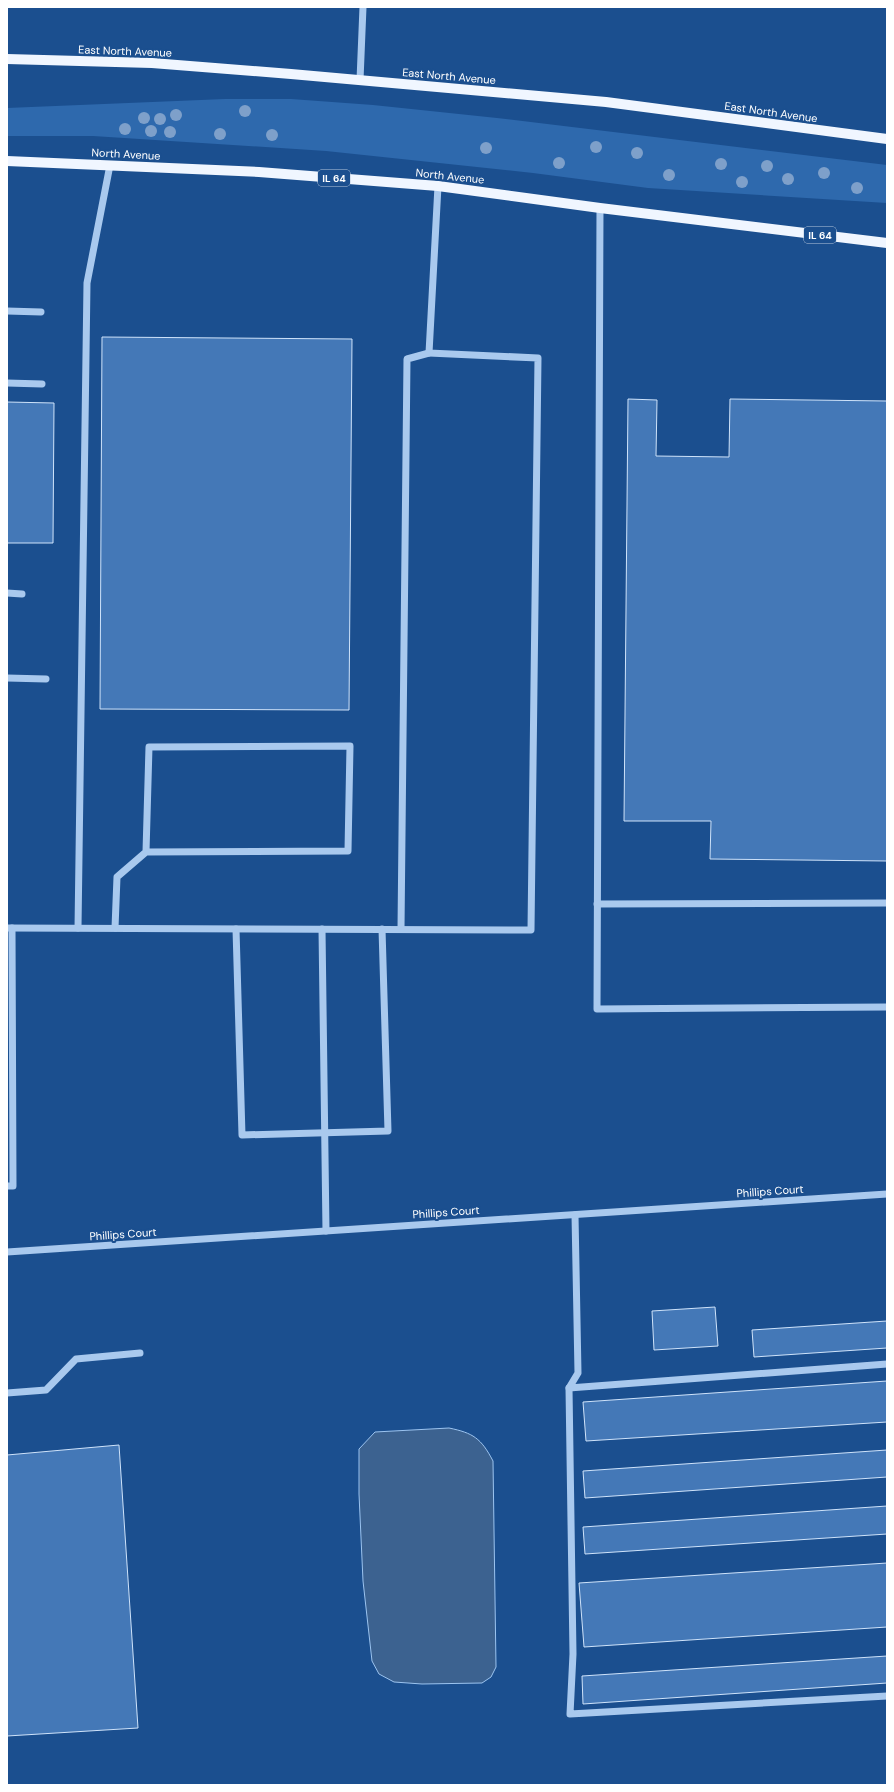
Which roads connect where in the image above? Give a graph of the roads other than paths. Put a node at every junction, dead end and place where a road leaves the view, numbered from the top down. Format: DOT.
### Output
graph roads {
  1 [pos="363,7"];
  2 [pos="7,59"];
  3 [pos="360,80"];
  4 [pos="887,139"];
  5 [pos="7,161"];
  6 [pos="110,165"];
  7 [pos="438,186"];
  8 [pos="600,208"];
  9 [pos="887,243"];
  10 [pos="7,311"];
  11 [pos="41,312"];
  12 [pos="429,353"];
  13 [pos="7,383"];
  14 [pos="42,384"];
  15 [pos="7,593"];
  16 [pos="22,594"];
  17 [pos="7,678"];
  18 [pos="46,679"];
  19 [pos="146,852"];
  20 [pos="887,903"];
  21 [pos="597,904"];
  22 [pos="10,928"];
  23 [pos="78,928"];
  24 [pos="115,928"];
  25 [pos="236,929"];
  26 [pos="322,929"];
  27 [pos="382,929"];
  28 [pos="401,929"];
  29 [pos="887,1007"];
  30 [pos="325,1133"];
  31 [pos="7,1186"];
  32 [pos="887,1194"];
  33 [pos="575,1215"];
  34 [pos="326,1231"];
  35 [pos="7,1252"];
  36 [pos="140,1352"];
  37 [pos="887,1364"];
  38 [pos="569,1388"];
  39 [pos="7,1393"];
  40 [pos="887,1696"];
  1 -- 3 [label="street"];
  2 -- 3 [label="main road, East North Avenue"];
  3 -- 4 [label="main road, East North Avenue"];
  5 -- 6 [label="main road, North Avenue / IL 64"];
  6 -- 7 [label="main road, North Avenue / IL 64"];
  6 -- 23 [label="street"];
  7 -- 8 [label="main road, North Avenue / IL 64"];
  7 -- 12 [label="street"];
  8 -- 9 [label="main road, North Avenue / IL 64"];
  8 -- 21 [label="street"];
  10 -- 11 [label="street"];
  12 -- 28 [label="street"];
  12 -- 28 [label="street"];
  13 -- 14 [label="street"];
  15 -- 16 [label="street"];
  17 -- 18 [label="street"];
  19 -- 19 [label="street"];
  19 -- 24 [label="street"];
  20 -- 21 [label="street"];
  21 -- 29 [label="street"];
  22 -- 23 [label="street"];
  22 -- 31 [label="street"];
  23 -- 24 [label="street"];
  24 -- 25 [label="street"];
  25 -- 26 [label="street"];
  25 -- 30 [label="street"];
  26 -- 27 [label="street"];
  26 -- 30 [label="street"];
  27 -- 28 [label="street"];
  27 -- 30 [label="street"];
  30 -- 34 [label="street"];
  32 -- 33 [label="street, Phillips Court"];
  33 -- 34 [label="street, Phillips Court"];
  33 -- 38 [label="street"];
  34 -- 35 [label="street, Phillips Court"];
  36 -- 39 [label="street"];
  37 -- 38 [label="street"];
  38 -- 40 [label="street"];
}
